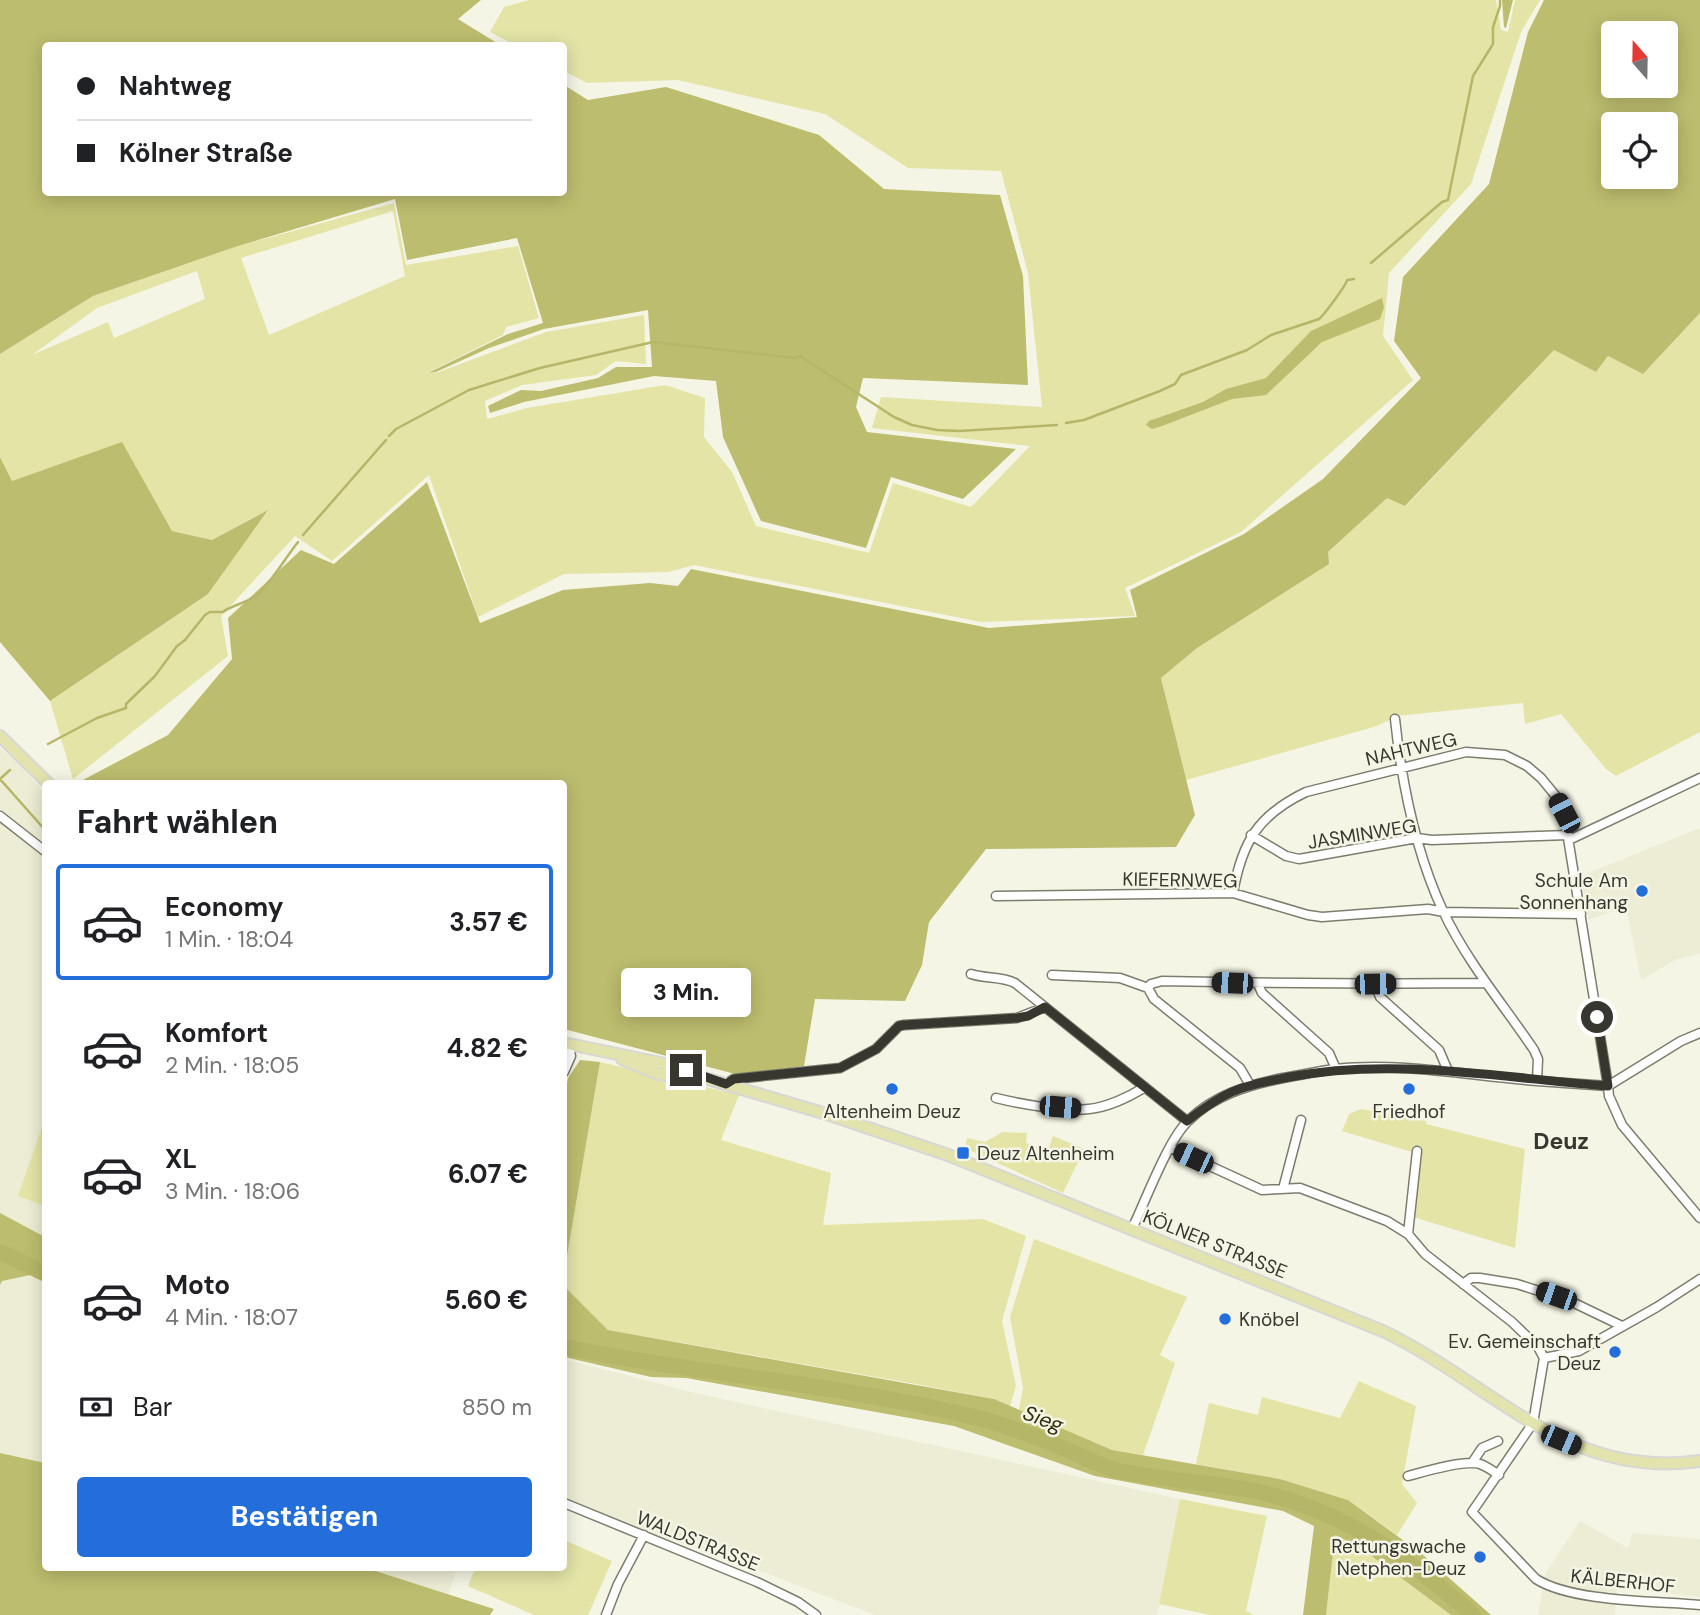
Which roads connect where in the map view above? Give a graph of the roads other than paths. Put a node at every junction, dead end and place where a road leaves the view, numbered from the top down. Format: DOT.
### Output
graph roads {
  1 [pos="1395,719"];
  2 [pos="0,736"];
  3 [pos="1400,767"];
  4 [pos="1700,778"];
  5 [pos="46,780"];
  6 [pos="0,816"];
  7 [pos="1251,835"];
  8 [pos="1569,837"];
  9 [pos="1417,838"];
  10 [pos="42,849"];
  11 [pos="1233,893"];
  12 [pos="996,896"];
  13 [pos="1444,912"];
  14 [pos="1581,914"];
  15 [pos="971,974"];
  16 [pos="1052,975"];
  17 [pos="1485,983"];
  18 [pos="1258,984"];
  19 [pos="1375,984"];
  20 [pos="1148,988"];
  21 [pos="1045,1007"];
  22 [pos="1700,1033"];
  23 [pos="567,1045"];
  24 [pos="1335,1069"];
  25 [pos="1448,1072"];
  26 [pos="1537,1081"];
  27 [pos="726,1084"];
  28 [pos="1250,1085"];
  29 [pos="1608,1086"];
  30 [pos="1145,1087"];
  31 [pos="996,1098"];
  32 [pos="1301,1120"];
  33 [pos="1187,1121"];
  34 [pos="1171,1148"];
  35 [pos="1417,1151"];
  36 [pos="1283,1189"];
  37 [pos="1700,1218"];
  38 [pos="1132,1229"];
  39 [pos="1408,1234"];
  40 [pos="1700,1279"];
  41 [pos="1463,1284"];
  42 [pos="1622,1326"];
  43 [pos="1544,1358"];
  44 [pos="1533,1423"];
  45 [pos="1498,1441"];
  46 [pos="1700,1461"];
  47 [pos="1472,1463"];
  48 [pos="1499,1475"];
  49 [pos="1408,1476"];
  50 [pos="567,1504"];
  51 [pos="644,1535"];
  52 [pos="1700,1605"];
  53 [pos="606,1615"];
  54 [pos="816,1615"];
  1 -- 3 [label="street"];
  2 -- 5 [label="main road"];
  3 -- 7 [label="street, NAHTWEG"];
  3 -- 8 [label="street, NAHTWEG"];
  3 -- 9 [label="street"];
  4 -- 8 [label="street"];
  6 -- 10 [label="street"];
  7 -- 9 [label="street, JASMINWEG"];
  7 -- 11 [label="street, NAHTWEG"];
  8 -- 9 [label="street, JASMINWEG"];
  8 -- 14 [label="street, NAHTWEG"];
  9 -- 13 [label="street"];
  11 -- 12 [label="street, KIEFERNWEG"];
  11 -- 13 [label="street, KIEFERNWEG"];
  13 -- 14 [label="street, KIEFERNWEG"];
  13 -- 17 [label="street"];
  14 -- 29 [label="street, NAHTWEG"];
  15 -- 21 [label="street"];
  16 -- 20 [label="street"];
  17 -- 19 [label="street"];
  17 -- 26 [label="street"];
  18 -- 19 [label="street"];
  18 -- 20 [label="street"];
  18 -- 24 [label="street"];
  19 -- 25 [label="street"];
  20 -- 28 [label="street"];
  21 -- 27 [label="street"];
  21 -- 30 [label="street"];
  22 -- 29 [label="street"];
  23 -- 27 [label="main road, KÖLNER STRASSE"];
  24 -- 25 [label="street"];
  24 -- 28 [label="street"];
  25 -- 26 [label="street"];
  26 -- 29 [label="street"];
  27 -- 38 [label="main road, KÖLNER STRASSE"];
  28 -- 33 [label="street"];
  29 -- 37 [label="street, NAHTWEG"];
  30 -- 31 [label="street"];
  30 -- 33 [label="street"];
  32 -- 36 [label="street"];
  33 -- 34 [label="street"];
  34 -- 36 [label="street"];
  34 -- 38 [label="street"];
  35 -- 39 [label="street"];
  36 -- 39 [label="street"];
  38 -- 44 [label="main road, KÖLNER STRASSE"];
  39 -- 41 [label="street"];
  40 -- 42 [label="street"];
  41 -- 42 [label="street"];
  41 -- 43 [label="street"];
  42 -- 43 [label="street"];
  43 -- 44 [label="street"];
  44 -- 46 [label="main road, KÖLNER STRASSE"];
  44 -- 48 [label="street, KÄLBERHOF"];
  45 -- 47 [label="street"];
  47 -- 48 [label="street"];
  47 -- 49 [label="street"];
  48 -- 52 [label="street, KÄLBERHOF"];
  50 -- 51 [label="street, WALDSTRASSE"];
  51 -- 53 [label="street"];
  51 -- 54 [label="street, WALDSTRASSE"];
}
